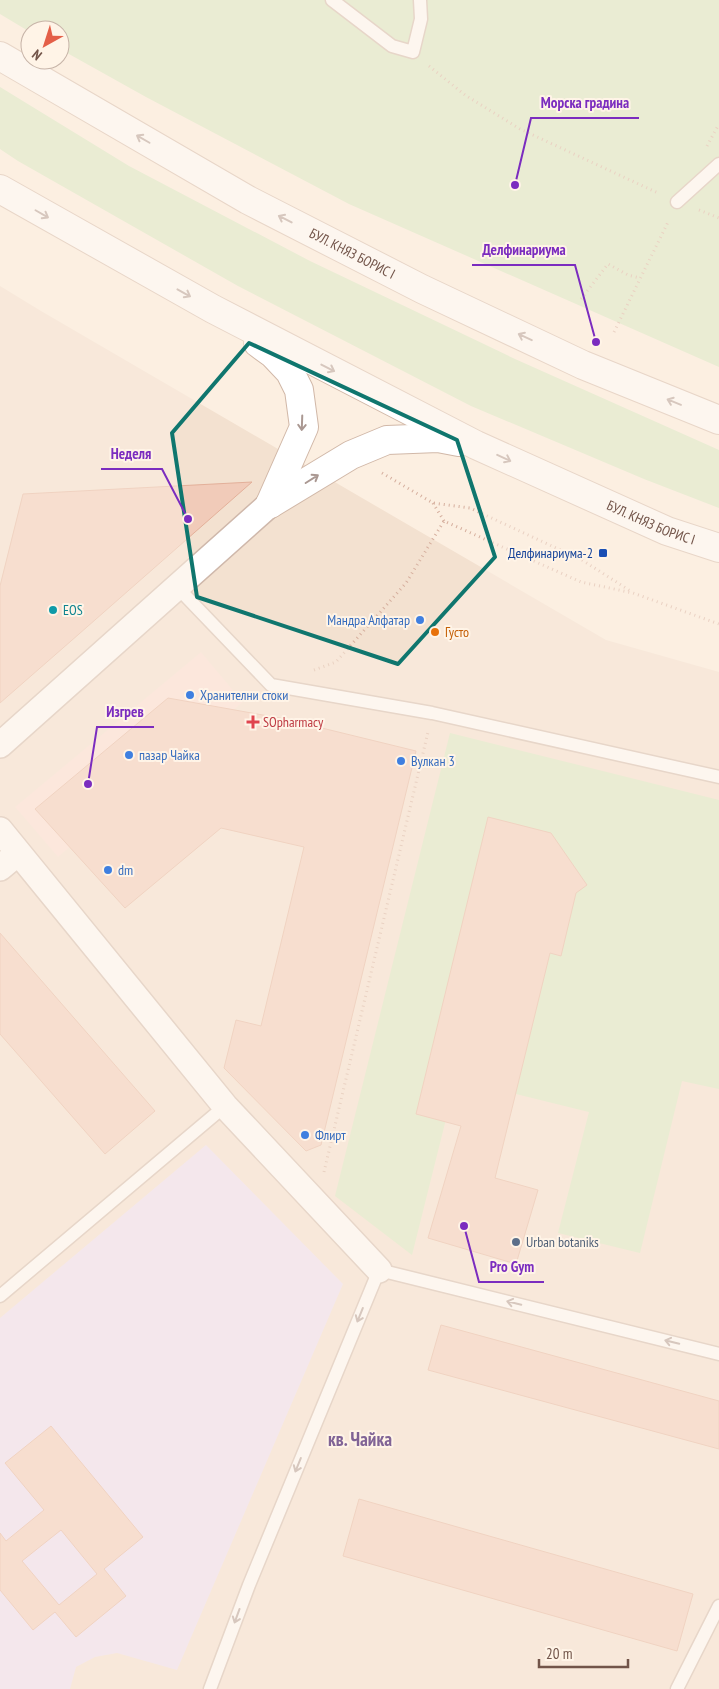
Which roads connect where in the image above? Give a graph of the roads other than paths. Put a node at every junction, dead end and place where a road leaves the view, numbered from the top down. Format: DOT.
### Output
graph roads {
  1 [pos="332,0"];
  2 [pos="420,0"];
  3 [pos="0,56"];
  4 [pos="719,164"];
  5 [pos="0,189"];
  6 [pos="677,202"];
  7 [pos="213,309"];
  8 [pos="719,420"];
  9 [pos="476,445"];
  10 [pos="270,504"];
  11 [pos="719,548"];
  12 [pos="178,588"];
  13 [pos="0,745"];
  14 [pos="719,777"];
  15 [pos="0,830"];
  16 [pos="9,860"];
  17 [pos="225,1106"];
  18 [pos="378,1270"];
  19 [pos="0,1296"];
  20 [pos="719,1354"];
  21 [pos="719,1606"];
  22 [pos="210,1689"];
  23 [pos="677,1689"];
  1 -- 2 [label="lane"];
  8 -- 3 [label="main road, БУЛ. КНЯЗ БОРИС I, one-way"];
  4 -- 6 [label="lane"];
  5 -- 7 [label="main road, БУЛ. КНЯЗ БОРИС I, one-way"];
  7 -- 9 [label="main road, БУЛ. КНЯЗ БОРИС I, one-way"];
  7 -- 10 [label="main road, one-way"];
  10 -- 9 [label="main road, one-way"];
  9 -- 11 [label="main road, БУЛ. КНЯЗ БОРИС I, one-way"];
  10 -- 12 [label="street"];
  12 -- 13 [label="street"];
  12 -- 14 [label="lane"];
  15 -- 16 [label="street"];
  16 -- 17 [label="street"];
  17 -- 18 [label="street"];
  17 -- 19 [label="lane"];
  20 -- 18 [label="lane, one-way"];
  18 -- 22 [label="lane, one-way"];
  21 -- 23 [label="lane"];
}
